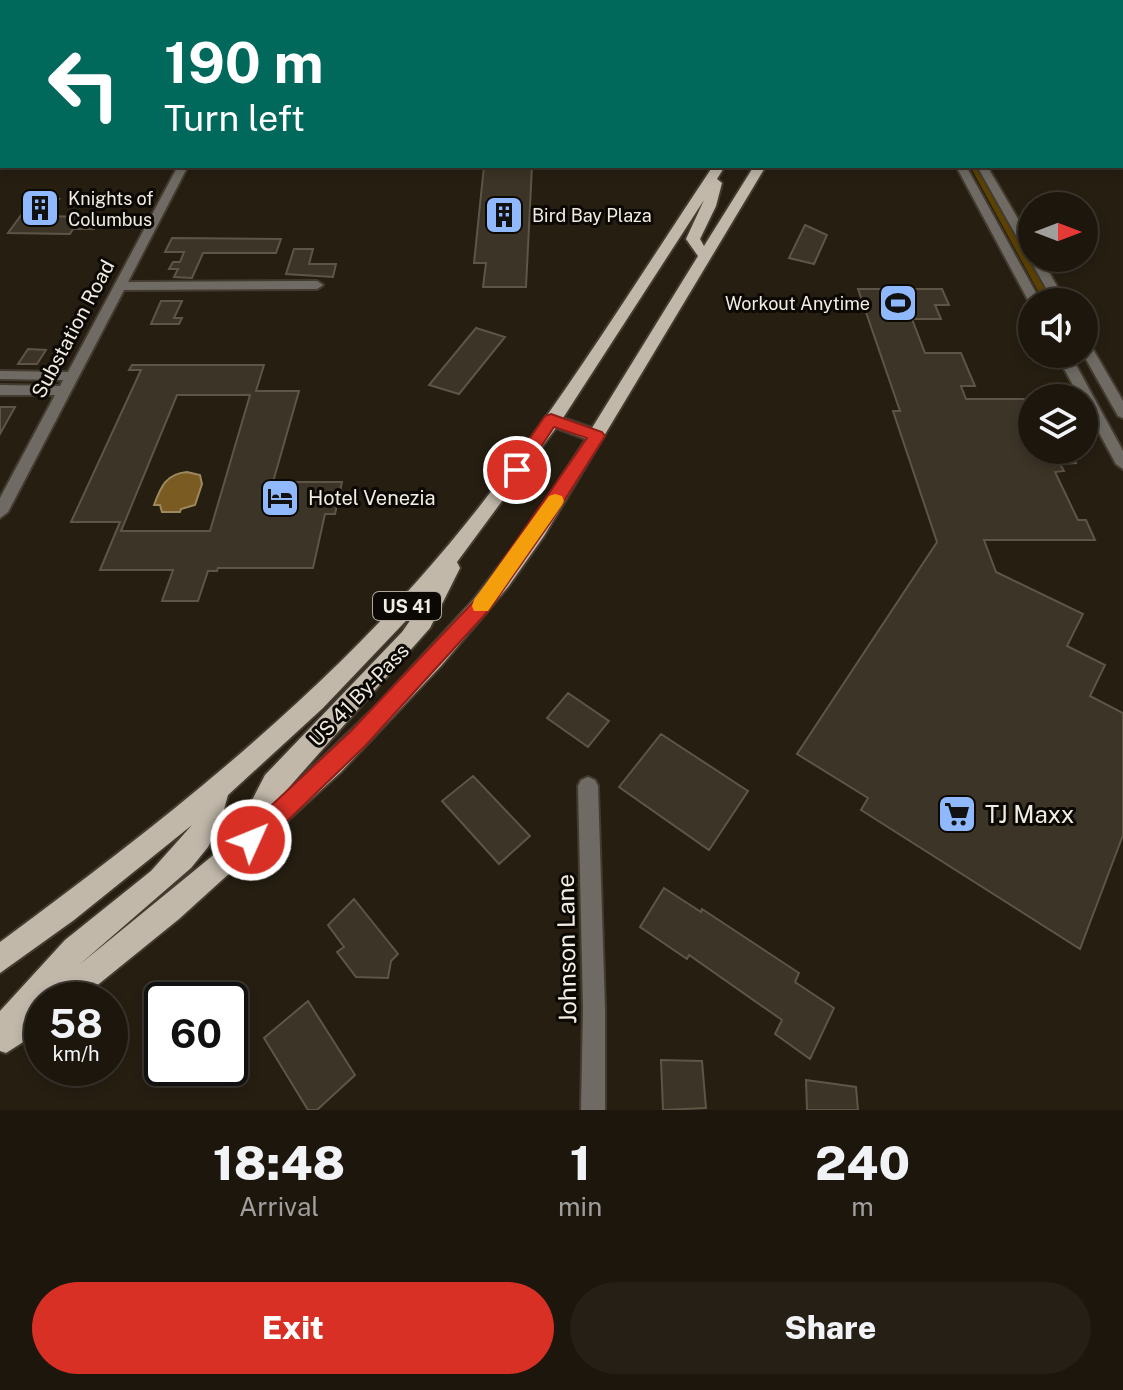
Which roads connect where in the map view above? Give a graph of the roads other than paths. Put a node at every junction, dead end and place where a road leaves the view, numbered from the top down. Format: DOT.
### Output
graph roads {
  1 [pos="182,168"];
  2 [pos="759,168"];
  3 [pos="962,168"];
  4 [pos="983,168"];
  5 [pos="717,169"];
  6 [pos="1018,230"];
  7 [pos="706,255"];
  8 [pos="317,285"];
  9 [pos="119,286"];
  10 [pos="1027,288"];
  11 [pos="1098,368"];
  12 [pos="0,375"];
  13 [pos="72,376"];
  14 [pos="0,390"];
  15 [pos="64,391"];
  16 [pos="1098,395"];
  17 [pos="1113,395"];
  18 [pos="1123,413"];
  19 [pos="1098,417"];
  20 [pos="551,420"];
  21 [pos="597,436"];
  22 [pos="1123,464"];
  23 [pos="0,512"];
  24 [pos="467,536"];
  25 [pos="588,786"];
  26 [pos="216,793"];
  27 [pos="256,835"];
  28 [pos="30,937"];
  29 [pos="0,959"];
  30 [pos="0,976"];
  31 [pos="80,982"];
  32 [pos="24,1026"];
  33 [pos="0,1033"];
  34 [pos="0,1044"];
  35 [pos="593,1110"];
  1 -- 9 [label="street, Substation Road"];
  2 -- 7 [label="main road, US 41 By-Pass / US 41"];
  3 -- 10 [label="street"];
  4 -- 6 [label="street"];
  5 -- 7 [label="main road"];
  5 -- 20 [label="main road, US 41 By-Pass / US 41"];
  7 -- 21 [label="main road, US 41 By-Pass / US 41"];
  8 -- 9 [label="street"];
  9 -- 13 [label="street, Substation Road"];
  11 -- 17 [label="street"];
  12 -- 13 [label="street"];
  13 -- 15 [label="street, Substation Road"];
  14 -- 15 [label="street"];
  15 -- 23 [label="street, Substation Road"];
  16 -- 17 [label="street"];
  17 -- 18 [label="street"];
  19 -- 22 [label="street"];
  20 -- 21 [label="main road"];
  20 -- 24 [label="main road, US 41 By-Pass / US 41"];
  21 -- 27 [label="main road, US 41 By-Pass / US 41"];
  24 -- 26 [label="main road, US 41 By-Pass / US 41"];
  24 -- 27 [label="main road"];
  25 -- 35 [label="street, Johnson Lane"];
  26 -- 28 [label="main road, US 41 By-Pass / US 41"];
  26 -- 33 [label="main road"];
  27 -- 31 [label="main road, US 41 By-Pass / US 41"];
  28 -- 29 [label="main road, US 41 By-Pass / US 41"];
  28 -- 30 [label="main road"];
  32 -- 34 [label="main road"];
}
